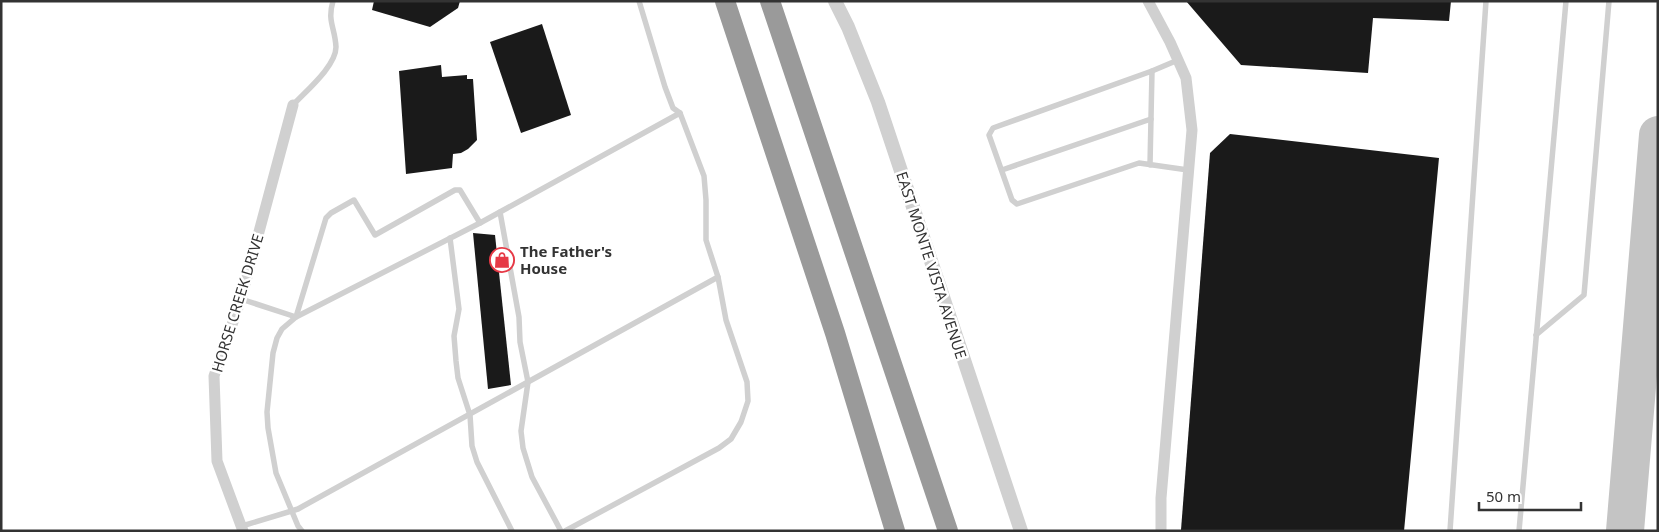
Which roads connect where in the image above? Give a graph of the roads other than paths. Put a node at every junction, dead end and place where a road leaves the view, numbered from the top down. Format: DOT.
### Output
graph roads {
  1 [pos="333,1"];
  2 [pos="639,1"];
  3 [pos="725,1"];
  4 [pos="770,1"];
  5 [pos="835,1"];
  6 [pos="1148,1"];
  7 [pos="1486,1"];
  8 [pos="1566,1"];
  9 [pos="1608,1"];
  10 [pos="1178,60"];
  11 [pos="1152,71"];
  12 [pos="293,105"];
  13 [pos="680,113"];
  14 [pos="1151,119"];
  15 [pos="1150,165"];
  16 [pos="1002,170"];
  17 [pos="1188,170"];
  18 [pos="500,212"];
  19 [pos="480,223"];
  20 [pos="450,238"];
  21 [pos="718,277"];
  22 [pos="241,300"];
  23 [pos="296,317"];
  24 [pos="1536,335"];
  25 [pos="528,382"];
  26 [pos="470,415"];
  27 [pos="292,511"];
  28 [pos="242,528"];
  29 [pos="302,531"];
  30 [pos="512,531"];
  31 [pos="561,531"];
  32 [pos="565,531"];
  33 [pos="895,531"];
  34 [pos="948,531"];
  35 [pos="1021,531"];
  36 [pos="1161,531"];
  37 [pos="1450,531"];
  38 [pos="1519,531"];
  1 -- 12 [label="lane"];
  2 -- 13 [label="lane"];
  3 -- 33 [label="highway"];
  4 -- 34 [label="highway"];
  5 -- 35 [label="street, EAST MONTE VISTA AVENUE"];
  6 -- 10 [label="street"];
  7 -- 37 [label="lane"];
  8 -- 24 [label="lane"];
  9 -- 24 [label="lane"];
  10 -- 11 [label="lane"];
  10 -- 17 [label="street"];
  11 -- 14 [label="lane"];
  11 -- 16 [label="lane"];
  12 -- 22 [label="street, HORSE CREEK DRIVE"];
  13 -- 18 [label="lane"];
  13 -- 21 [label="lane"];
  14 -- 15 [label="lane"];
  14 -- 16 [label="lane"];
  15 -- 16 [label="lane"];
  15 -- 17 [label="lane"];
  17 -- 36 [label="street"];
  18 -- 19 [label="lane"];
  18 -- 25 [label="lane"];
  19 -- 20 [label="lane"];
  19 -- 23 [label="lane"];
  20 -- 23 [label="lane"];
  20 -- 26 [label="lane"];
  21 -- 25 [label="lane"];
  21 -- 32 [label="lane"];
  22 -- 23 [label="lane"];
  22 -- 28 [label="street, HORSE CREEK DRIVE"];
  23 -- 27 [label="lane"];
  24 -- 38 [label="lane"];
  25 -- 26 [label="lane"];
  25 -- 31 [label="lane"];
  26 -- 27 [label="lane"];
  26 -- 30 [label="lane"];
  27 -- 28 [label="lane"];
  27 -- 29 [label="lane"];
}
